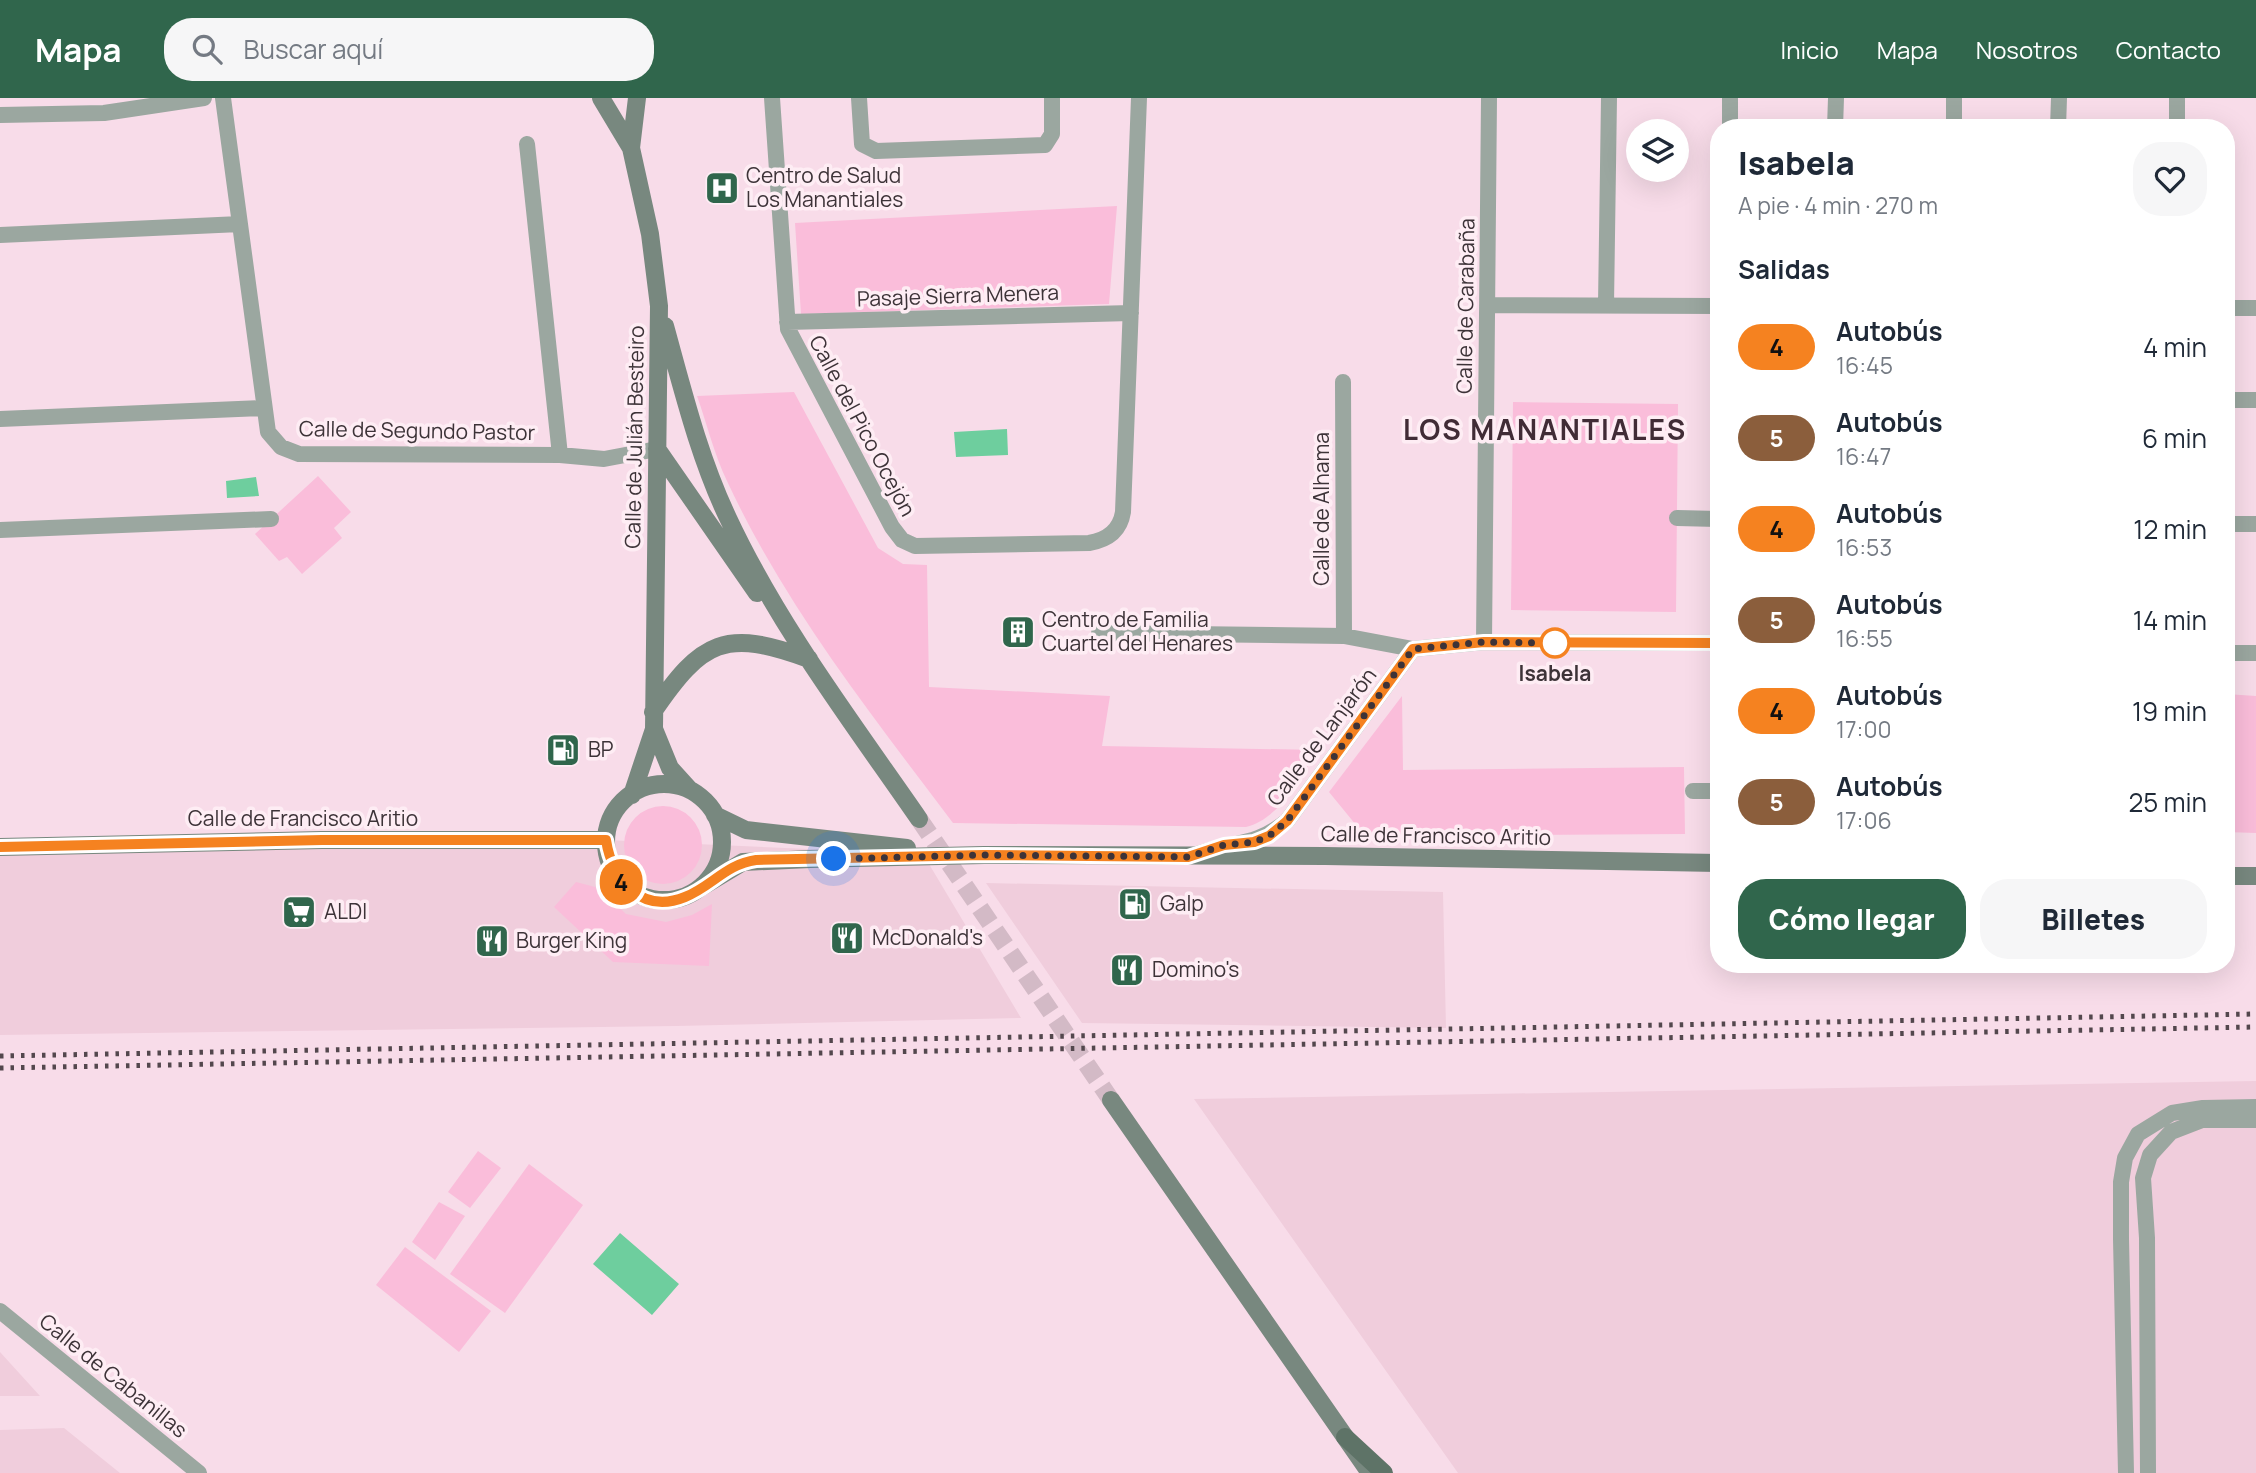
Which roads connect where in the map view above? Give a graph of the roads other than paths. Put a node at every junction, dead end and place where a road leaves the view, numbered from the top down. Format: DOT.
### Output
graph roads {
  1 [pos="204,98"];
  2 [pos="223,98"];
  3 [pos="601,98"];
  4 [pos="637,98"];
  5 [pos="772,98"];
  6 [pos="859,98"];
  7 [pos="1052,98"];
  8 [pos="1139,98"];
  9 [pos="1489,98"];
  10 [pos="1730,98"];
  11 [pos="1836,98"];
  12 [pos="1954,98"];
  13 [pos="2059,98"];
  14 [pos="2176,98"];
  15 [pos="1609,102"];
  16 [pos="0,115"];
  17 [pos="1730,119"];
  18 [pos="1836,119"];
  19 [pos="1954,119"];
  20 [pos="2058,119"];
  21 [pos="2177,119"];
  22 [pos="527,144"];
  23 [pos="631,148"];
  24 [pos="240,224"];
  25 [pos="0,234"];
  26 [pos="1487,305"];
  27 [pos="1606,305"];
  28 [pos="659,306"];
  29 [pos="1710,306"];
  30 [pos="2235,308"];
  31 [pos="2256,308"];
  32 [pos="1131,313"];
  33 [pos="787,322"];
  34 [pos="1343,382"];
  35 [pos="2235,400"];
  36 [pos="2256,400"];
  37 [pos="264,408"];
  38 [pos="0,419"];
  39 [pos="657,449"];
  40 [pos="560,455"];
  41 [pos="1677,518"];
  42 [pos="271,519"];
  43 [pos="1710,519"];
  44 [pos="2235,524"];
  45 [pos="2256,524"];
  46 [pos="0,530"];
  47 [pos="1099,633"];
  48 [pos="1344,636"];
  49 [pos="1484,642"];
  50 [pos="1710,643"];
  51 [pos="1413,649"];
  52 [pos="2235,653"];
  53 [pos="2256,653"];
  54 [pos="809,659"];
  55 [pos="654,720"];
  56 [pos="690,790"];
  57 [pos="1693,791"];
  58 [pos="1710,791"];
  59 [pos="632,795"];
  60 [pos="715,815"];
  61 [pos="919,819"];
  62 [pos="606,840"];
  63 [pos="0,847"];
  64 [pos="984,855"];
  65 [pos="1188,857"];
  66 [pos="1710,863"];
  67 [pos="2235,876"];
  68 [pos="2256,876"];
  69 [pos="703,886"];
  70 [pos="1111,1100"];
  71 [pos="2256,1107"];
  72 [pos="2256,1120"];
  73 [pos="0,1311"];
  74 [pos="1345,1437"];
  75 [pos="199,1473"];
  76 [pos="1368,1473"];
  77 [pos="1384,1473"];
  78 [pos="2126,1473"];
  79 [pos="2148,1473"];
  1 -- 16 [label="street"];
  2 -- 24 [label="street, Calle de Segundo Pastor"];
  3 -- 23 [label="main road, Calle de Julián Besteiro"];
  4 -- 23 [label="main road, Calle de Julián Besteiro"];
  5 -- 33 [label="street, Calle del Pico Ocejón"];
  6 -- 7 [label="street"];
  8 -- 32 [label="street, Calle del Pico Ocejón"];
  9 -- 26 [label="street, Calle de Carabaña"];
  10 -- 17 [label="street"];
  11 -- 18 [label="street"];
  12 -- 19 [label="street"];
  13 -- 20 [label="street"];
  14 -- 21 [label="street"];
  15 -- 27 [label="street"];
  22 -- 40 [label="street"];
  23 -- 28 [label="main road, Calle de Julián Besteiro"];
  24 -- 25 [label="street"];
  24 -- 37 [label="street, Calle de Segundo Pastor"];
  26 -- 27 [label="street"];
  26 -- 49 [label="street, Calle de Carabaña"];
  27 -- 29 [label="street"];
  28 -- 39 [label="main road, Calle de Julián Besteiro"];
  28 -- 54 [label="main road"];
  30 -- 31 [label="street"];
  32 -- 33 [label="street, Pasaje Sierra Menera"];
  32 -- 33 [label="street, Calle del Pico Ocejón"];
  34 -- 48 [label="street, Calle de Alhama"];
  35 -- 36 [label="street"];
  37 -- 38 [label="street"];
  37 -- 40 [label="street, Calle de Segundo Pastor"];
  39 -- 40 [label="street, Calle de Segundo Pastor"];
  39 -- 54 [label="main road"];
  39 -- 55 [label="main road, Calle de Julián Besteiro"];
  41 -- 43 [label="street"];
  42 -- 46 [label="street"];
  44 -- 45 [label="street"];
  47 -- 48 [label="street"];
  48 -- 51 [label="street"];
  49 -- 50 [label="street"];
  49 -- 51 [label="street"];
  51 -- 65 [label="street, Calle de Lanjarón"];
  52 -- 53 [label="street"];
  54 -- 55 [label="main road"];
  54 -- 61 [label="main road"];
  55 -- 56 [label="main road, Calle de Julián Besteiro"];
  55 -- 59 [label="main road, Calle de Julián Besteiro"];
  56 -- 59 [label="main road"];
  56 -- 60 [label="main road"];
  57 -- 58 [label="street"];
  59 -- 62 [label="main road"];
  60 -- 64 [label="main road, Calle de Francisco Aritio"];
  60 -- 69 [label="main road"];
  62 -- 63 [label="main road, Calle de Francisco Aritio"];
  62 -- 69 [label="main road"];
  64 -- 65 [label="main road, Calle de Francisco Aritio"];
  64 -- 69 [label="main road, Calle de Francisco Aritio"];
  65 -- 66 [label="main road, Calle de Francisco Aritio"];
  67 -- 68 [label="main road"];
  70 -- 74 [label="main road"];
  71 -- 78 [label="street"];
  72 -- 79 [label="street"];
  73 -- 75 [label="street, Calle de Cabanillas"];
  74 -- 76 [label="main road"];
  74 -- 77 [label="main road"];
}
